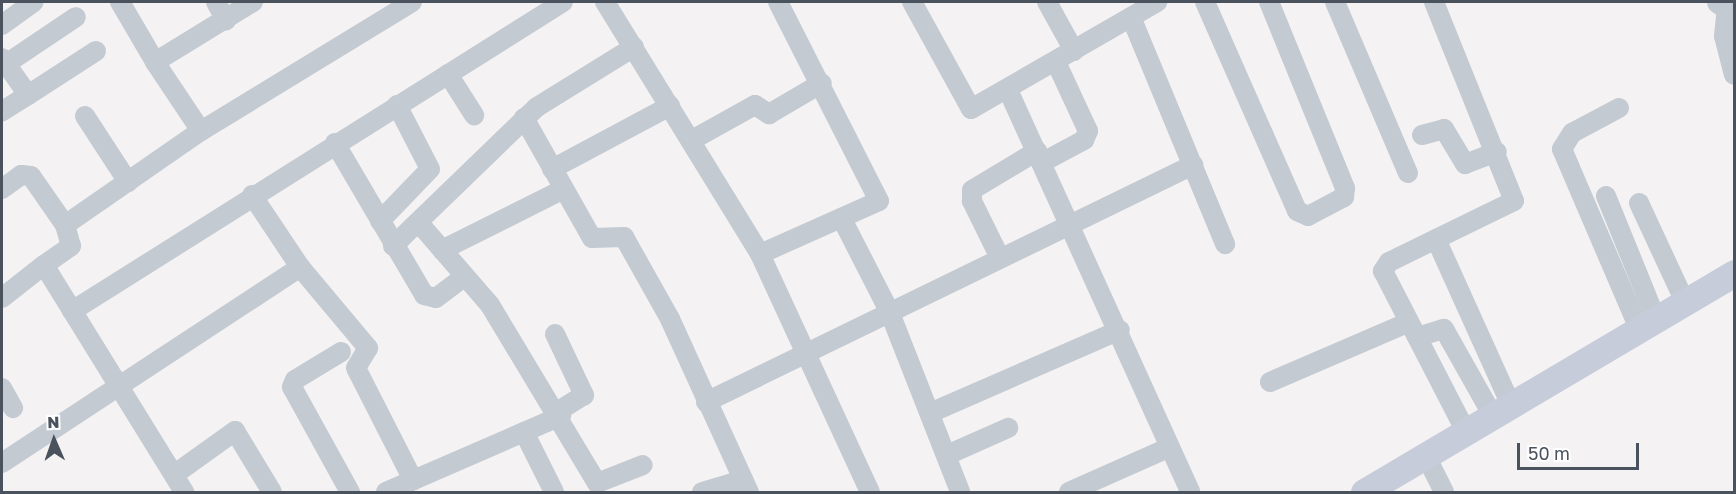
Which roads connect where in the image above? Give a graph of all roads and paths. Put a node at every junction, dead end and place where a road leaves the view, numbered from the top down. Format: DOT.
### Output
graph roads {
  1 [pos="34,2"];
  2 [pos="120,2"];
  3 [pos="216,2"];
  4 [pos="254,2"];
  5 [pos="412,2"];
  6 [pos="563,2"];
  7 [pos="605,2"];
  8 [pos="778,2"];
  9 [pos="912,2"];
  10 [pos="1047,2"];
  11 [pos="1205,2"];
  12 [pos="1269,2"];
  13 [pos="1335,2"];
  14 [pos="1434,2"];
  15 [pos="1143,7"];
  16 [pos="1727,7"];
  17 [pos="76,18"];
  18 [pos="226,21"];
  19 [pos="2,25"];
  20 [pos="634,47"];
  21 [pos="96,51"];
  22 [pos="1074,51"];
  23 [pos="4,61"];
  24 [pos="155,62"];
  25 [pos="1056,62"];
  26 [pos="448,74"];
  27 [pos="1734,75"];
  28 [pos="822,83"];
  29 [pos="1008,90"];
  30 [pos="28,95"];
  31 [pos="397,105"];
  32 [pos="670,106"];
  33 [pos="1619,108"];
  34 [pos="2,111"];
  35 [pos="85,116"];
  36 [pos="474,116"];
  37 [pos="524,118"];
  38 [pos="201,131"];
  39 [pos="1422,135"];
  40 [pos="692,140"];
  41 [pos="335,143"];
  42 [pos="1497,152"];
  43 [pos="1040,156"];
  44 [pos="1193,165"];
  45 [pos="552,169"];
  46 [pos="1408,173"];
  47 [pos="128,182"];
  48 [pos="2,189"];
  49 [pos="564,189"];
  50 [pos="252,195"];
  51 [pos="1606,196"];
  52 [pos="1639,203"];
  53 [pos="842,219"];
  54 [pos="380,221"];
  55 [pos="1071,222"];
  56 [pos="419,223"];
  57 [pos="65,225"];
  58 [pos="1436,239"];
  59 [pos="1225,244"];
  60 [pos="393,246"];
  61 [pos="442,250"];
  62 [pos="760,254"];
  63 [pos="1000,258"];
  64 [pos="44,265"];
  65 [pos="300,267"];
  66 [pos="1734,273"];
  67 [pos="465,276"];
  68 [pos="2,298"];
  69 [pos="1685,302"];
  70 [pos="72,311"];
  71 [pos="890,313"];
  72 [pos="1648,324"];
  73 [pos="1413,329"];
  74 [pos="1120,330"];
  75 [pos="555,334"];
  76 [pos="341,352"];
  77 [pos="806,353"];
  78 [pos="1270,382"];
  79 [pos="2,388"];
  80 [pos="120,389"];
  81 [pos="706,402"];
  82 [pos="13,408"];
  83 [pos="1502,411"];
  84 [pos="930,413"];
  85 [pos="560,414"];
  86 [pos="1008,428"];
  87 [pos="524,432"];
  88 [pos="1466,432"];
  89 [pos="1168,448"];
  90 [pos="947,455"];
  91 [pos="1426,456"];
  92 [pos="2,463"];
  93 [pos="643,465"];
  94 [pos="175,474"];
  95 [pos="413,480"];
  96 [pos="746,486"];
  97 [pos="184,492"];
  98 [pos="272,492"];
  99 [pos="350,492"];
  100 [pos="386,492"];
  101 [pos="554,492"];
  102 [pos="702,492"];
  103 [pos="870,492"];
  104 [pos="960,492"];
  105 [pos="1070,492"];
  106 [pos="1190,492"];
  107 [pos="1364,492"];
  108 [pos="1444,492"];
  1 -- 19 [label="street"];
  2 -- 24 [label="street"];
  3 -- 18 [label="street"];
  4 -- 18 [label="street"];
  5 -- 38 [label="street"];
  6 -- 26 [label="street"];
  7 -- 20 [label="street"];
  8 -- 28 [label="street"];
  9 -- 29 [label="street"];
  10 -- 22 [label="street"];
  11 -- 12 [label="street"];
  13 -- 46 [label="street"];
  14 -- 42 [label="street"];
  15 -- 22 [label="street"];
  15 -- 44 [label="street"];
  16 -- 27 [label="street"];
  17 -- 23 [label="street"];
  18 -- 24 [label="street"];
  20 -- 32 [label="street"];
  20 -- 37 [label="street"];
  21 -- 30 [label="street"];
  22 -- 25 [label="street"];
  23 -- 30 [label="street"];
  24 -- 38 [label="street"];
  25 -- 29 [label="street"];
  25 -- 43 [label="street"];
  26 -- 31 [label="street"];
  26 -- 36 [label="street"];
  28 -- 40 [label="street"];
  28 -- 53 [label="street"];
  29 -- 43 [label="street"];
  30 -- 34 [label="street"];
  31 -- 41 [label="street"];
  31 -- 54 [label="street"];
  32 -- 40 [label="street"];
  32 -- 45 [label="street"];
  33 -- 72 [label="street"];
  35 -- 47 [label="street"];
  37 -- 45 [label="street"];
  37 -- 56 [label="street"];
  38 -- 47 [label="street"];
  39 -- 42 [label="street"];
  40 -- 62 [label="street"];
  41 -- 50 [label="street"];
  41 -- 54 [label="street"];
  42 -- 58 [label="street"];
  43 -- 55 [label="street"];
  43 -- 63 [label="street"];
  44 -- 55 [label="street"];
  44 -- 59 [label="street"];
  45 -- 49 [label="street"];
  47 -- 57 [label="street"];
  48 -- 57 [label="street"];
  49 -- 61 [label="street"];
  49 -- 81 [label="street"];
  50 -- 65 [label="street"];
  50 -- 70 [label="street"];
  51 -- 72 [label="street"];
  52 -- 69 [label="street"];
  53 -- 62 [label="street"];
  53 -- 71 [label="street"];
  54 -- 60 [label="street"];
  55 -- 63 [label="street"];
  55 -- 74 [label="street"];
  56 -- 60 [label="street"];
  56 -- 61 [label="street"];
  57 -- 64 [label="street"];
  58 -- 73 [label="street"];
  58 -- 83 [label="street"];
  60 -- 67 [label="street"];
  61 -- 67 [label="street"];
  62 -- 77 [label="street"];
  63 -- 71 [label="street"];
  64 -- 68 [label="street"];
  64 -- 70 [label="street"];
  65 -- 80 [label="street"];
  65 -- 95 [label="street"];
  66 -- 69 [label="main road"];
  67 -- 85 [label="street"];
  69 -- 72 [label="main road"];
  70 -- 80 [label="street"];
  71 -- 77 [label="street"];
  71 -- 84 [label="street"];
  72 -- 83 [label="main road"];
  73 -- 78 [label="street"];
  73 -- 83 [label="street"];
  73 -- 88 [label="street"];
  74 -- 84 [label="street"];
  74 -- 89 [label="street"];
  75 -- 85 [label="street"];
  76 -- 99 [label="street"];
  77 -- 81 [label="street"];
  77 -- 103 [label="street"];
  79 -- 82 [label="street"];
  80 -- 92 [label="street"];
  80 -- 94 [label="street"];
  81 -- 96 [label="street"];
  83 -- 88 [label="main road"];
  84 -- 90 [label="street"];
  85 -- 87 [label="street"];
  85 -- 93 [label="street"];
  86 -- 90 [label="street"];
  87 -- 95 [label="street"];
  87 -- 101 [label="street"];
  88 -- 91 [label="main road"];
  89 -- 105 [label="street"];
  89 -- 106 [label="street"];
  90 -- 104 [label="street"];
  91 -- 107 [label="main road"];
  91 -- 108 [label="street"];
  94 -- 97 [label="street"];
  94 -- 98 [label="street"];
  95 -- 100 [label="street"];
  96 -- 102 [label="street"];
}
